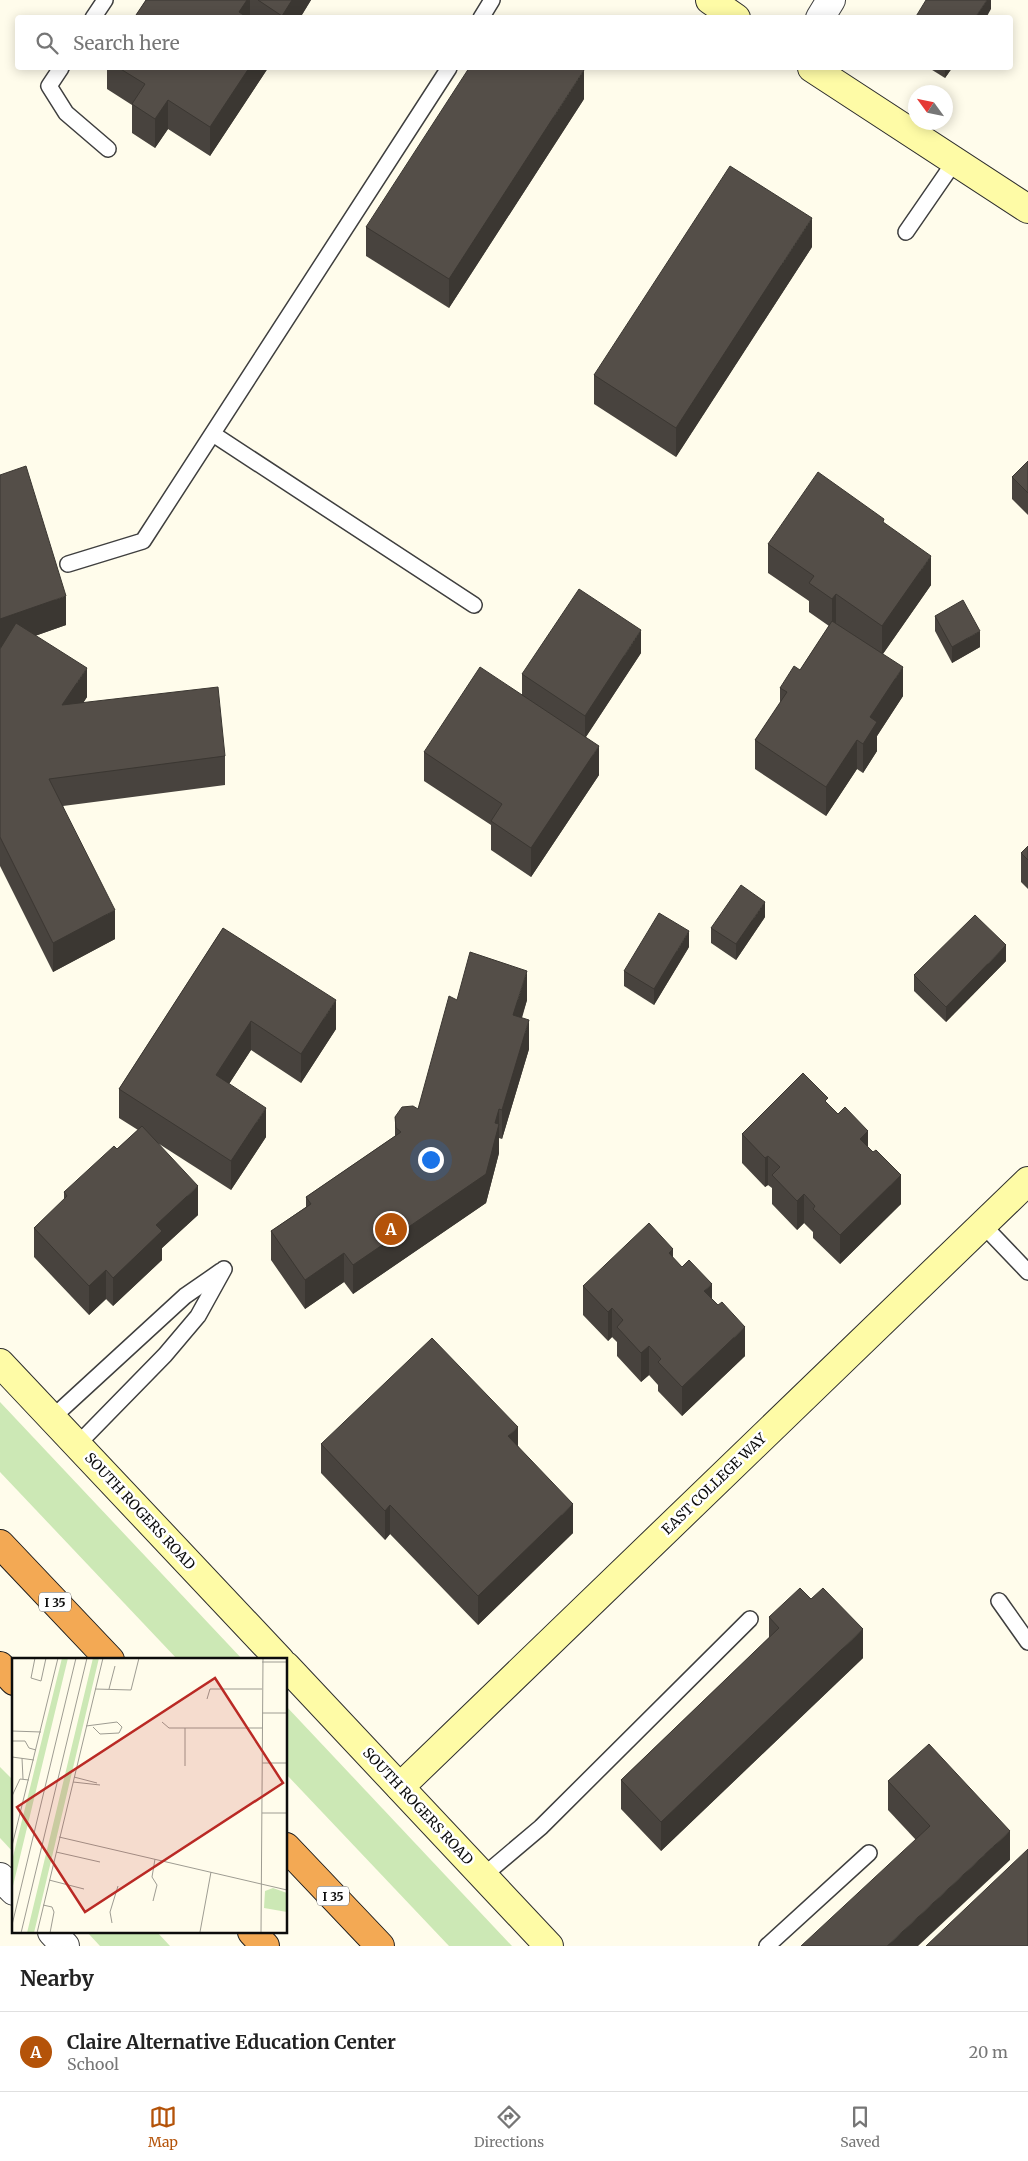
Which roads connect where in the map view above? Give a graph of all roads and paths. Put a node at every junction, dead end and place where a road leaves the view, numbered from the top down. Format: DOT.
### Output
graph roads {
  1 [pos="105,0"];
  2 [pos="492,0"];
  3 [pos="831,0"];
  4 [pos="95,15"];
  5 [pos="483,15"];
  6 [pos="822,15"];
  7 [pos="60,70"];
  8 [pos="448,70"];
  9 [pos="815,70"];
  10 [pos="108,149"];
  11 [pos="955,161"];
  12 [pos="1028,209"];
  13 [pos="906,232"];
  14 [pos="213,434"];
  15 [pos="68,564"];
  16 [pos="474,605"];
  17 [pos="1028,1181"];
  18 [pos="983,1225"];
  19 [pos="1028,1272"];
  20 [pos="0,1363"];
  21 [pos="52,1418"];
  22 [pos="77,1445"];
  23 [pos="0,1544"];
  24 [pos="998,1600"];
  25 [pos="750,1619"];
  26 [pos="1028,1642"];
  27 [pos="108,1658"];
  28 [pos="278,1658"];
  29 [pos="0,1666"];
  30 [pos="288,1668"];
  31 [pos="12,1679"];
  32 [pos="400,1787"];
  33 [pos="288,1849"];
  34 [pos="869,1853"];
  35 [pos="0,1876"];
  36 [pos="483,1876"];
  37 [pos="12,1889"];
  38 [pos="54,1934"];
  39 [pos="254,1934"];
  40 [pos="65,1946"];
  41 [pos="265,1946"];
  42 [pos="380,1946"];
  43 [pos="549,1946"];
  44 [pos="767,1946"];
  1 -- 4 [label="lane"];
  2 -- 5 [label="lane"];
  3 -- 6 [label="street"];
  7 -- 10 [label="lane"];
  8 -- 14 [label="lane"];
  9 -- 11 [label="street"];
  11 -- 12 [label="street"];
  11 -- 13 [label="lane"];
  14 -- 15 [label="lane"];
  14 -- 16 [label="lane"];
  17 -- 18 [label="street, EAST COLLEGE WAY"];
  18 -- 19 [label="lane"];
  18 -- 32 [label="street, EAST COLLEGE WAY"];
  20 -- 21 [label="street, SOUTH ROGERS ROAD"];
  21 -- 22 [label="street, SOUTH ROGERS ROAD"];
  21 -- 22 [label="lane"];
  22 -- 28 [label="street, SOUTH ROGERS ROAD"];
  23 -- 27 [label="highway, I 35"];
  24 -- 26 [label="lane"];
  25 -- 36 [label="lane"];
  29 -- 31 [label="highway"];
  30 -- 32 [label="street, SOUTH ROGERS ROAD"];
  32 -- 36 [label="street, SOUTH ROGERS ROAD"];
  33 -- 42 [label="highway, I 35"];
  34 -- 44 [label="lane"];
  35 -- 37 [label="street"];
  36 -- 43 [label="street, SOUTH ROGERS ROAD"];
  38 -- 40 [label="street"];
  39 -- 41 [label="highway"];
}
